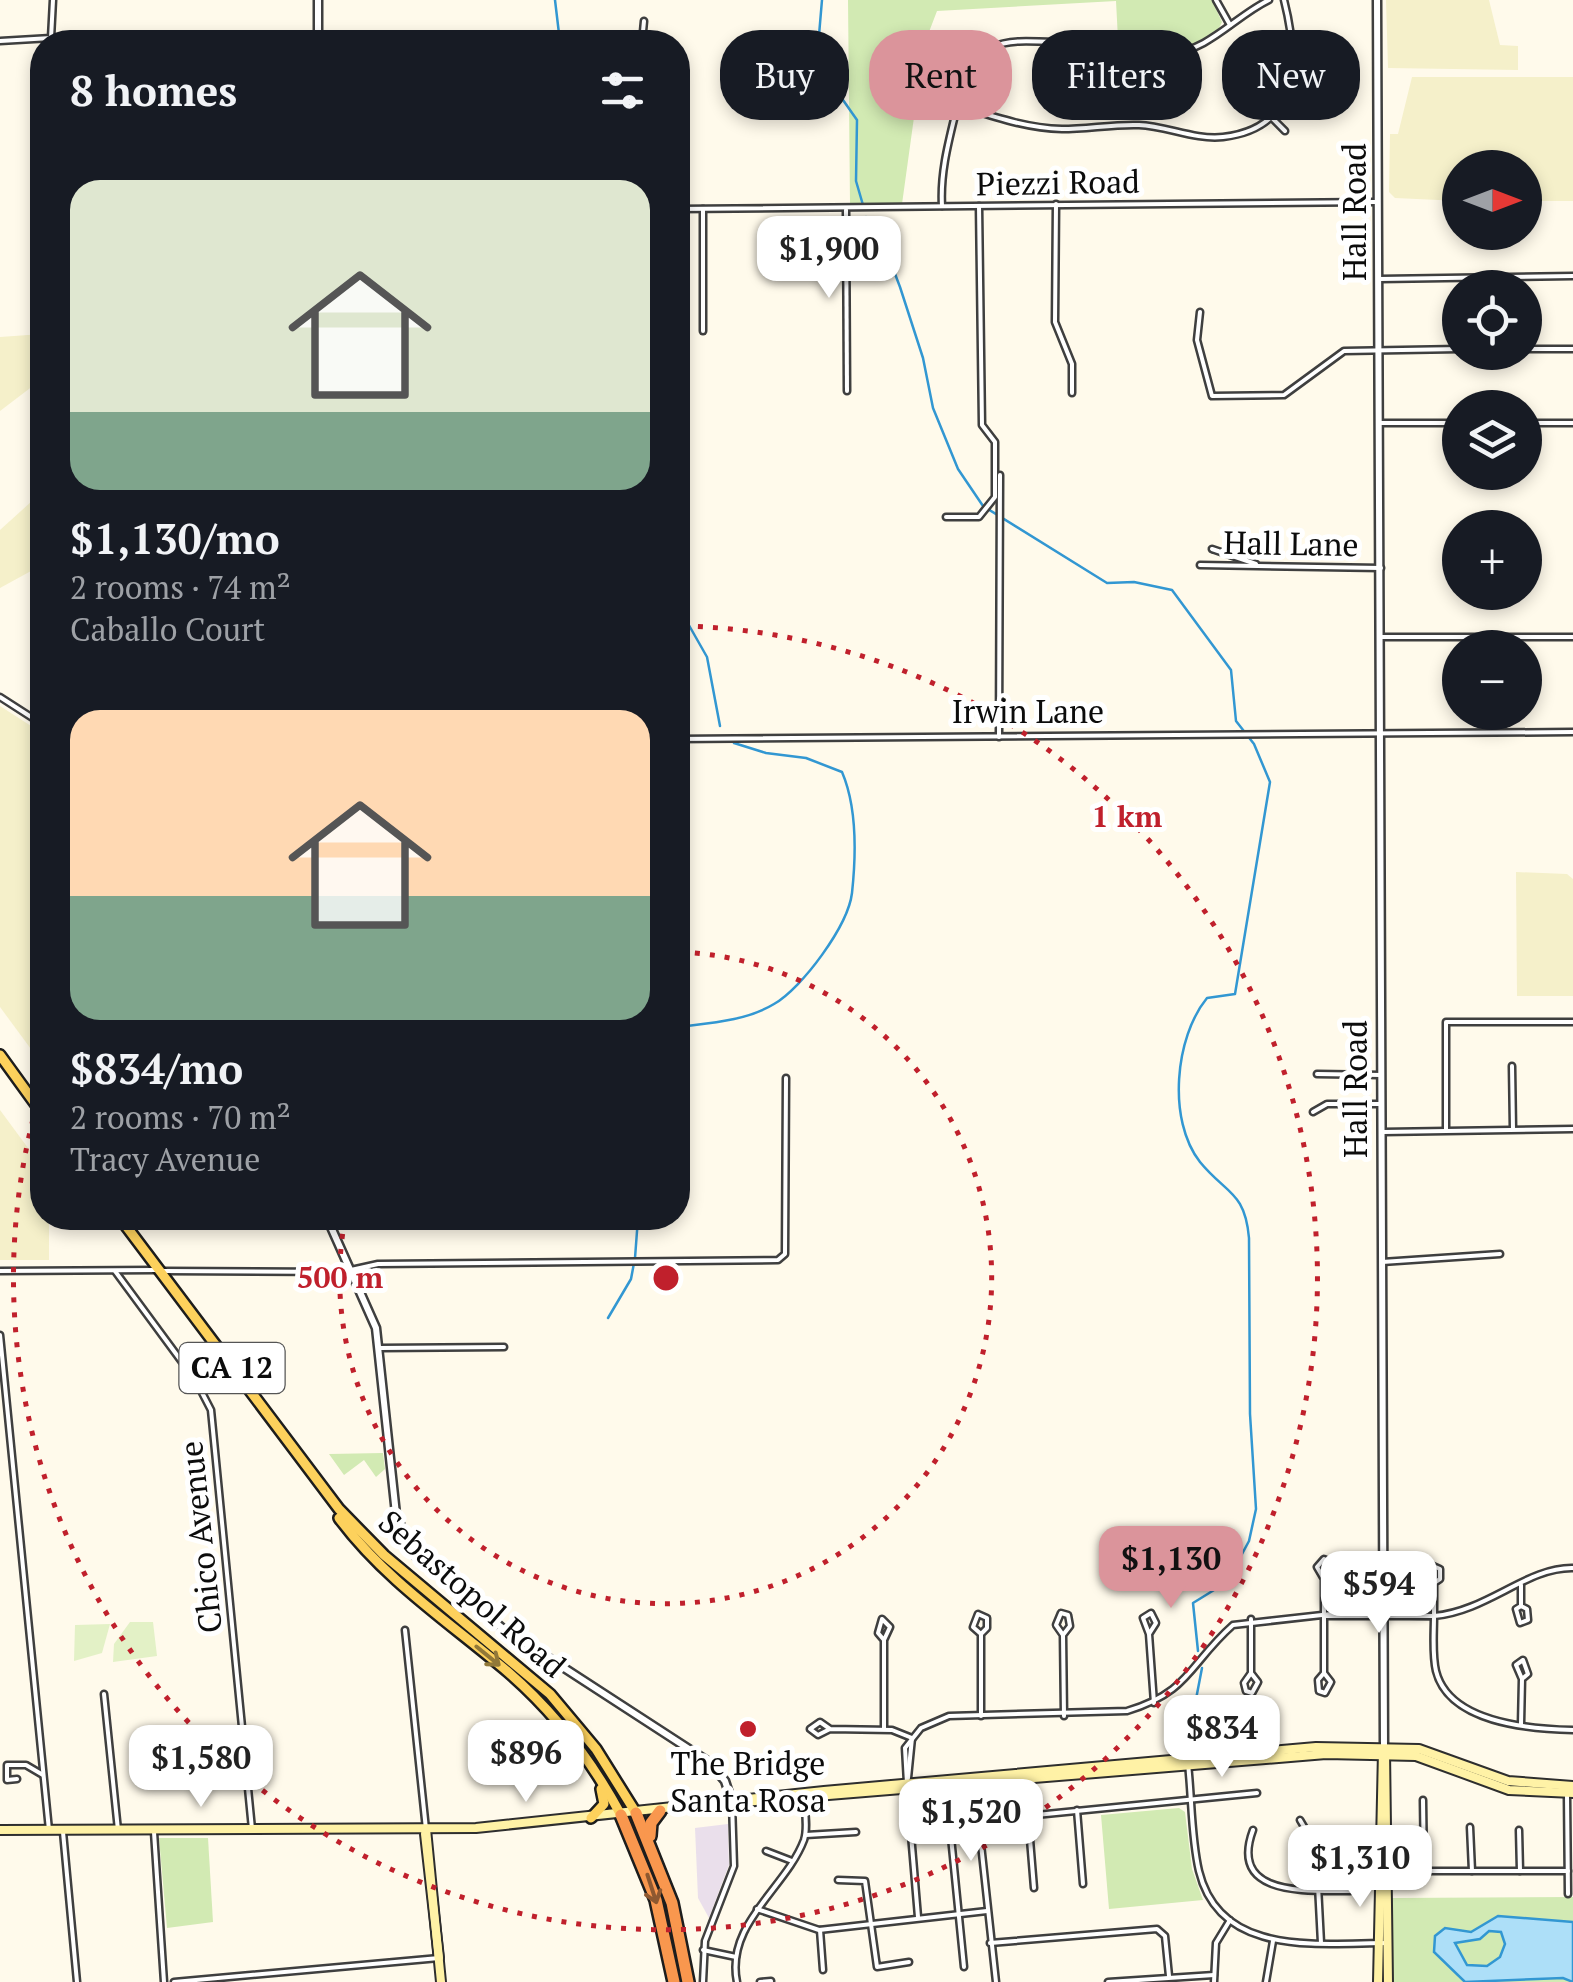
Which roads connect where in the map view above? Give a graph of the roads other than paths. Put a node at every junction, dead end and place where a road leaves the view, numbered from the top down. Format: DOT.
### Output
graph roads {
  1 [pos="52,0"];
  2 [pos="318,0"];
  3 [pos="1216,0"];
  4 [pos="1269,0"];
  5 [pos="1284,0"];
  6 [pos="1378,0"];
  7 [pos="644,21"];
  8 [pos="1230,25"];
  9 [pos="51,30"];
  10 [pos="318,30"];
  11 [pos="643,30"];
  12 [pos="1292,30"];
  13 [pos="30,39"];
  14 [pos="0,40"];
  15 [pos="1012,41"];
  16 [pos="954,120"];
  17 [pos="1012,120"];
  18 [pos="1264,120"];
  19 [pos="1274,120"];
  20 [pos="1285,131"];
  21 [pos="1380,202"];
  22 [pos="1056,204"];
  23 [pos="980,206"];
  24 [pos="942,208"];
  25 [pos="690,209"];
  26 [pos="703,209"];
  27 [pos="846,210"];
  28 [pos="1573,276"];
  29 [pos="1380,280"];
  30 [pos="1200,312"];
  31 [pos="703,331"];
  32 [pos="1573,348"];
  33 [pos="1442,349"];
  34 [pos="1542,349"];
  35 [pos="1379,350"];
  36 [pos="846,391"];
  37 [pos="1072,393"];
  38 [pos="1542,422"];
  39 [pos="1573,422"];
  40 [pos="1379,423"];
  41 [pos="1442,423"];
  42 [pos="1000,474"];
  43 [pos="946,517"];
  44 [pos="1212,549"];
  45 [pos="1200,566"];
  46 [pos="1260,566"];
  47 [pos="1381,568"];
  48 [pos="1382,638"];
  49 [pos="1573,638"];
  50 [pos="0,698"];
  51 [pos="30,717"];
  52 [pos="1380,732"];
  53 [pos="1573,732"];
  54 [pos="999,737"];
  55 [pos="690,739"];
  56 [pos="1573,1022"];
  57 [pos="0,1055"];
  58 [pos="1512,1066"];
  59 [pos="1316,1074"];
  60 [pos="1381,1075"];
  61 [pos="786,1078"];
  62 [pos="30,1096"];
  63 [pos="1381,1104"];
  64 [pos="1313,1112"];
  65 [pos="1514,1129"];
  66 [pos="1446,1130"];
  67 [pos="1573,1130"];
  68 [pos="1381,1132"];
  69 [pos="129,1230"];
  70 [pos="333,1230"];
  71 [pos="1500,1254"];
  72 [pos="1382,1262"];
  73 [pos="351,1270"];
  74 [pos="114,1271"];
  75 [pos="160,1271"];
  76 [pos="0,1272"];
  77 [pos="0,1334"];
  78 [pos="504,1347"];
  79 [pos="380,1348"];
  80 [pos="304,1466"];
  81 [pos="1573,1568"];
  82 [pos="1324,1579"];
  83 [pos="1434,1583"];
  84 [pos="1520,1585"];
  85 [pos="1522,1606"];
  86 [pos="1324,1616"];
  87 [pos="1384,1616"];
  88 [pos="1434,1616"];
  89 [pos="1251,1620"];
  90 [pos="405,1630"];
  91 [pos="980,1634"];
  92 [pos="1149,1634"];
  93 [pos="1063,1635"];
  94 [pos="884,1640"];
  95 [pos="1251,1673"];
  96 [pos="1324,1673"];
  97 [pos="1522,1679"];
  98 [pos="104,1694"];
  99 [pos="1154,1703"];
  100 [pos="981,1716"];
  101 [pos="1064,1716"];
  102 [pos="1522,1724"];
  103 [pos="830,1729"];
  104 [pos="884,1729"];
  105 [pos="1573,1730"];
  106 [pos="912,1738"];
  107 [pos="578,1747"];
  108 [pos="1384,1752"];
  109 [pos="1188,1761"];
  110 [pos="44,1775"];
  111 [pos="16,1778"];
  112 [pos="908,1786"];
  113 [pos="1570,1789"];
  114 [pos="1257,1792"];
  115 [pos="804,1800"];
  116 [pos="1192,1800"];
  117 [pos="1423,1800"];
  118 [pos="732,1803"];
  119 [pos="1076,1810"];
  120 [pos="660,1811"];
  121 [pos="636,1813"];
  122 [pos="1028,1814"];
  123 [pos="622,1815"];
  124 [pos="591,1818"];
  125 [pos="949,1818"];
  126 [pos="1300,1820"];
  127 [pos="1570,1826"];
  128 [pos="1470,1827"];
  129 [pos="154,1829"];
  130 [pos="252,1829"];
  131 [pos="426,1829"];
  132 [pos="0,1830"];
  133 [pos="49,1830"];
  134 [pos="63,1830"];
  135 [pos="118,1830"];
  136 [pos="1253,1830"];
  137 [pos="1520,1830"];
  138 [pos="856,1832"];
  139 [pos="806,1835"];
  140 [pos="1384,1839"];
  141 [pos="1424,1841"];
  142 [pos="653,1850"];
  143 [pos="766,1851"];
  144 [pos="1350,1854"];
  145 [pos="792,1861"];
  146 [pos="1472,1871"];
  147 [pos="1520,1871"];
  148 [pos="1568,1871"];
  149 [pos="838,1880"];
  150 [pos="1083,1884"];
  151 [pos="1034,1888"];
  152 [pos="1320,1890"];
  153 [pos="1568,1894"];
  154 [pos="757,1909"];
  155 [pos="987,1911"];
  156 [pos="960,1914"];
  157 [pos="918,1918"];
  158 [pos="1230,1920"];
  159 [pos="870,1926"];
  160 [pos="820,1930"];
  161 [pos="1273,1942"];
  162 [pos="1322,1943"];
  163 [pos="990,1944"];
  164 [pos="1383,1944"];
  165 [pos="703,1950"];
  166 [pos="439,1958"];
  167 [pos="736,1958"];
  168 [pos="909,1962"];
  169 [pos="964,1967"];
  170 [pos="823,1970"];
  171 [pos="250,1975"];
  172 [pos="1169,1976"];
  173 [pos="1214,1978"];
  174 [pos="771,1981"];
  175 [pos="77,1982"];
  176 [pos="164,1982"];
  177 [pos="174,1982"];
  178 [pos="251,1982"];
  179 [pos="441,1982"];
  180 [pos="674,1982"];
  181 [pos="688,1982"];
  182 [pos="703,1982"];
  183 [pos="736,1982"];
  184 [pos="760,1982"];
  185 [pos="996,1982"];
  186 [pos="1108,1982"];
  187 [pos="1266,1982"];
  188 [pos="1378,1982"];
  189 [pos="1388,1982"];
  1 -- 9 [label="street"];
  2 -- 10 [label="street"];
  3 -- 8 [label="street"];
  4 -- 8 [label="street"];
  5 -- 12 [label="street"];
  6 -- 21 [label="street, Hall Road"];
  7 -- 11 [label="street"];
  8 -- 15 [label="street"];
  13 -- 14 [label="street"];
  16 -- 24 [label="street"];
  17 -- 18 [label="street"];
  19 -- 20 [label="street"];
  21 -- 22 [label="street, Piezzi Road"];
  21 -- 29 [label="street, Hall Road"];
  22 -- 23 [label="street, Piezzi Road"];
  22 -- 37 [label="street"];
  23 -- 24 [label="street, Piezzi Road"];
  23 -- 43 [label="street"];
  24 -- 27 [label="street, Piezzi Road"];
  25 -- 26 [label="street, Piezzi Road"];
  26 -- 27 [label="street, Piezzi Road"];
  26 -- 31 [label="street"];
  27 -- 36 [label="street"];
  28 -- 29 [label="street"];
  29 -- 35 [label="street, Hall Road"];
  30 -- 35 [label="street"];
  32 -- 34 [label="street"];
  33 -- 35 [label="street"];
  35 -- 40 [label="street, Hall Road"];
  38 -- 39 [label="street"];
  40 -- 41 [label="street"];
  40 -- 47 [label="street, Hall Road"];
  42 -- 54 [label="street"];
  44 -- 46 [label="street"];
  45 -- 46 [label="street, Hall Lane"];
  46 -- 47 [label="street, Hall Lane"];
  47 -- 48 [label="street, Hall Road"];
  48 -- 49 [label="street"];
  48 -- 52 [label="street, Hall Road"];
  50 -- 51 [label="street"];
  52 -- 53 [label="street, Irwin Lane"];
  52 -- 54 [label="street, Irwin Lane"];
  52 -- 60 [label="street, Hall Road"];
  54 -- 55 [label="street, Irwin Lane"];
  56 -- 66 [label="street"];
  57 -- 62 [label="main road"];
  58 -- 65 [label="street"];
  59 -- 60 [label="street"];
  60 -- 63 [label="street, Hall Road"];
  61 -- 73 [label="street"];
  63 -- 64 [label="street"];
  63 -- 68 [label="street, Hall Road"];
  65 -- 66 [label="street"];
  65 -- 67 [label="street"];
  66 -- 68 [label="street"];
  68 -- 72 [label="street, Hall Road"];
  69 -- 75 [label="main road, Sebastopol Road / CA 12"];
  70 -- 73 [label="street"];
  71 -- 72 [label="street"];
  72 -- 87 [label="street, Hall Road"];
  73 -- 75 [label="street"];
  73 -- 79 [label="street"];
  74 -- 75 [label="street"];
  74 -- 76 [label="street"];
  74 -- 130 [label="street, Chico Avenue"];
  75 -- 80 [label="main road, Sebastopol Road / CA 12"];
  77 -- 110 [label="street"];
  78 -- 79 [label="street"];
  79 -- 118 [label="street"];
  80 -- 107 [label="main road, Sebastopol Road / CA 12, one-way"];
  80 -- 121 [label="main road, Sebastopol Road / CA 12"];
  81 -- 84 [label="street"];
  82 -- 86 [label="street"];
  83 -- 88 [label="street"];
  84 -- 85 [label="street"];
  84 -- 88 [label="street"];
  86 -- 87 [label="street"];
  86 -- 89 [label="street"];
  86 -- 96 [label="street"];
  87 -- 88 [label="street"];
  87 -- 108 [label="street, Hall Road"];
  88 -- 102 [label="street"];
  89 -- 95 [label="street"];
  89 -- 99 [label="street"];
  90 -- 131 [label="street"];
  91 -- 100 [label="street"];
  92 -- 99 [label="street"];
  93 -- 101 [label="street"];
  94 -- 104 [label="street"];
  97 -- 102 [label="street"];
  98 -- 135 [label="street"];
  99 -- 101 [label="street"];
  100 -- 101 [label="street"];
  100 -- 106 [label="street"];
  102 -- 105 [label="street"];
  103 -- 104 [label="street"];
  104 -- 106 [label="street"];
  106 -- 112 [label="street"];
  107 -- 123 [label="main road, Sebastopol Road / CA 12"];
  107 -- 124 [label="main road"];
  108 -- 109 [label="main road"];
  108 -- 113 [label="main road"];
  108 -- 140 [label="main road"];
  109 -- 112 [label="main road"];
  109 -- 116 [label="street"];
  110 -- 111 [label="street"];
  110 -- 133 [label="street"];
  112 -- 115 [label="main road"];
  112 -- 118 [label="main road"];
  112 -- 157 [label="street"];
  113 -- 127 [label="street"];
  114 -- 116 [label="street"];
  115 -- 118 [label="main road"];
  115 -- 139 [label="street"];
  116 -- 119 [label="street"];
  116 -- 158 [label="street"];
  117 -- 141 [label="street"];
  118 -- 120 [label="main road"];
  118 -- 165 [label="street"];
  119 -- 122 [label="street"];
  119 -- 150 [label="street"];
  120 -- 121 [label="main road"];
  120 -- 142 [label="highway"];
  121 -- 123 [label="main road"];
  121 -- 142 [label="highway, CA 12"];
  122 -- 151 [label="street"];
  122 -- 155 [label="street"];
  123 -- 124 [label="main road"];
  123 -- 180 [label="highway, CA 12, one-way"];
  124 -- 131 [label="main road"];
  125 -- 156 [label="street"];
  126 -- 152 [label="street"];
  127 -- 148 [label="street"];
  128 -- 146 [label="street"];
  129 -- 130 [label="main road"];
  129 -- 135 [label="main road"];
  129 -- 176 [label="street"];
  130 -- 131 [label="main road"];
  131 -- 166 [label="main road"];
  132 -- 133 [label="main road"];
  133 -- 134 [label="main road"];
  134 -- 135 [label="main road"];
  134 -- 175 [label="street"];
  136 -- 152 [label="street"];
  137 -- 147 [label="street"];
  138 -- 139 [label="street"];
  139 -- 145 [label="street"];
  140 -- 141 [label="street"];
  140 -- 164 [label="main road"];
  141 -- 146 [label="street"];
  142 -- 181 [label="highway, CA 12"];
  143 -- 145 [label="street"];
  144 -- 152 [label="street"];
  145 -- 154 [label="street"];
  146 -- 147 [label="street"];
  147 -- 148 [label="street"];
  148 -- 153 [label="street"];
  149 -- 159 [label="street"];
  152 -- 162 [label="street"];
  154 -- 160 [label="street"];
  154 -- 167 [label="street"];
  155 -- 156 [label="street"];
  155 -- 163 [label="street"];
  156 -- 157 [label="street"];
  156 -- 169 [label="street"];
  157 -- 159 [label="street"];
  158 -- 161 [label="street"];
  158 -- 173 [label="street"];
  159 -- 160 [label="street"];
  159 -- 168 [label="street"];
  160 -- 170 [label="street"];
  161 -- 162 [label="street"];
  161 -- 187 [label="street"];
  162 -- 164 [label="street"];
  163 -- 172 [label="street"];
  163 -- 185 [label="street"];
  164 -- 188 [label="main road"];
  164 -- 189 [label="main road"];
  165 -- 167 [label="street"];
  165 -- 182 [label="street"];
  166 -- 171 [label="street"];
  166 -- 179 [label="main road"];
  167 -- 183 [label="street"];
  171 -- 177 [label="street"];
  171 -- 178 [label="street"];
  172 -- 173 [label="street"];
  172 -- 186 [label="street"];
  174 -- 184 [label="street"];
}
